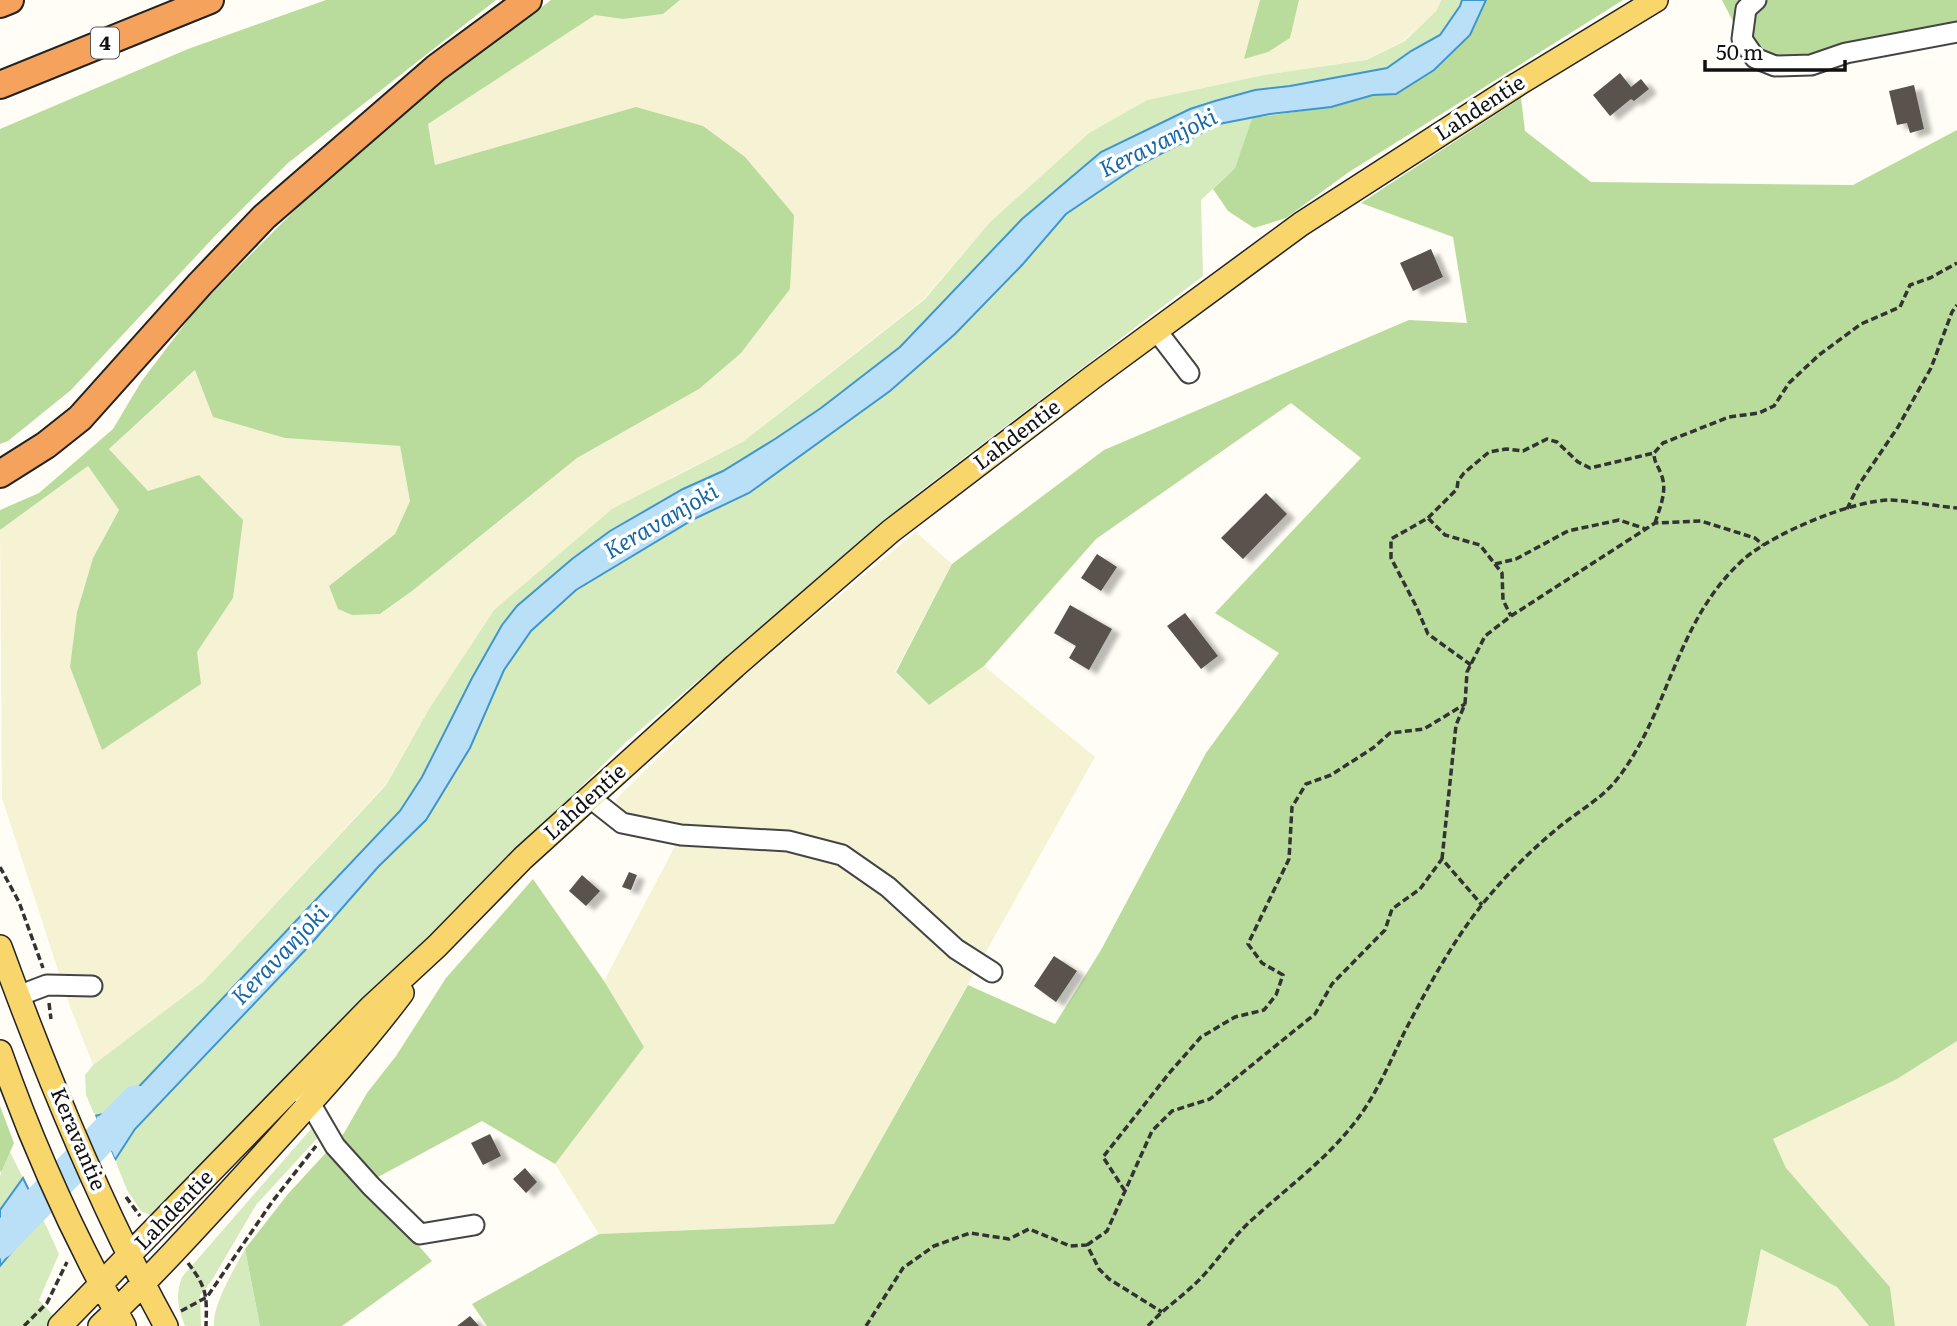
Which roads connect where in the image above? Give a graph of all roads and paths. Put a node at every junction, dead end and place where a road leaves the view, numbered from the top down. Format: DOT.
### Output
graph roads {
  1 [pos="10,0"];
  2 [pos="210,0"];
  3 [pos="528,0"];
  4 [pos="1656,0"];
  5 [pos="1756,0"];
  6 [pos="0,4"];
  7 [pos="1957,32"];
  8 [pos="0,85"];
  9 [pos="1957,263"];
  10 [pos="1957,305"];
  11 [pos="1156,330"];
  12 [pos="1189,373"];
  13 [pos="1654,453"];
  14 [pos="0,474"];
  15 [pos="1957,508"];
  16 [pos="1847,509"];
  17 [pos="1428,518"];
  18 [pos="1655,523"];
  19 [pos="1646,528"];
  20 [pos="1764,545"];
  21 [pos="1495,564"];
  22 [pos="1511,616"];
  23 [pos="1471,665"];
  24 [pos="1465,704"];
  25 [pos="589,797"];
  26 [pos="1441,859"];
  27 [pos="1482,905"];
  28 [pos="0,947"];
  29 [pos="992,972"];
  30 [pos="92,986"];
  31 [pos="18,996"];
  32 [pos="0,1052"];
  33 [pos="302,1094"];
  34 [pos="328,1131"];
  35 [pos="1125,1191"];
  36 [pos="113,1197"];
  37 [pos="137,1212"];
  38 [pos="474,1225"];
  39 [pos="1087,1245"];
  40 [pos="73,1248"];
  41 [pos="130,1255"];
  42 [pos="188,1263"];
  43 [pos="101,1284"];
  44 [pos="144,1285"];
  45 [pos="207,1297"];
  46 [pos="185,1308"];
  47 [pos="1162,1312"];
  48 [pos="113,1321"];
  49 [pos="24,1326"];
  50 [pos="60,1326"];
  51 [pos="166,1326"];
  52 [pos="206,1326"];
  53 [pos="866,1326"];
  54 [pos="1148,1326"];
  1 -- 6 [label="highway"];
  2 -- 8 [label="highway, 4"];
  3 -- 14 [label="highway"];
  4 -- 11 [label="main road, Lahdentie"];
  5 -- 7 [label="street"];
  9 -- 13 [label="path"];
  10 -- 16 [label="path"];
  11 -- 12 [label="street"];
  11 -- 25 [label="main road, Lahdentie"];
  13 -- 17 [label="path"];
  13 -- 18 [label="path"];
  15 -- 16 [label="path"];
  16 -- 20 [label="path"];
  17 -- 21 [label="path"];
  17 -- 23 [label="path"];
  18 -- 19 [label="path"];
  18 -- 20 [label="path"];
  19 -- 21 [label="path"];
  19 -- 22 [label="path"];
  20 -- 27 [label="path"];
  21 -- 22 [label="path"];
  22 -- 23 [label="path"];
  23 -- 24 [label="path"];
  24 -- 26 [label="path"];
  24 -- 35 [label="path"];
  25 -- 29 [label="street"];
  25 -- 33 [label="main road, Lahdentie"];
  26 -- 27 [label="path"];
  26 -- 35 [label="path"];
  27 -- 47 [label="path"];
  28 -- 31 [label="main road, Keravantie"];
  30 -- 31 [label="street"];
  31 -- 36 [label="main road, Keravantie"];
  32 -- 40 [label="main road, Keravantie"];
  33 -- 34 [label="street"];
  33 -- 41 [label="main road, Lahdentie"];
  33 -- 44 [label="main road, Lahdentie"];
  34 -- 38 [label="street"];
  34 -- 45 [label="path"];
  35 -- 39 [label="path"];
  36 -- 37 [label="path"];
  36 -- 41 [label="main road, Keravantie"];
  39 -- 47 [label="path"];
  39 -- 53 [label="path"];
  40 -- 43 [label="main road, Keravantie"];
  40 -- 49 [label="path"];
  41 -- 43 [label="main road, Lahdentie"];
  41 -- 44 [label="main road, Keravantie"];
  42 -- 45 [label="path"];
  43 -- 48 [label="main road, Keravantie"];
  43 -- 50 [label="main road, Lahdentie"];
  44 -- 48 [label="main road, Lahdentie"];
  44 -- 51 [label="main road, Keravantie"];
  45 -- 46 [label="path"];
  45 -- 52 [label="path"];
  47 -- 54 [label="path"];
}
